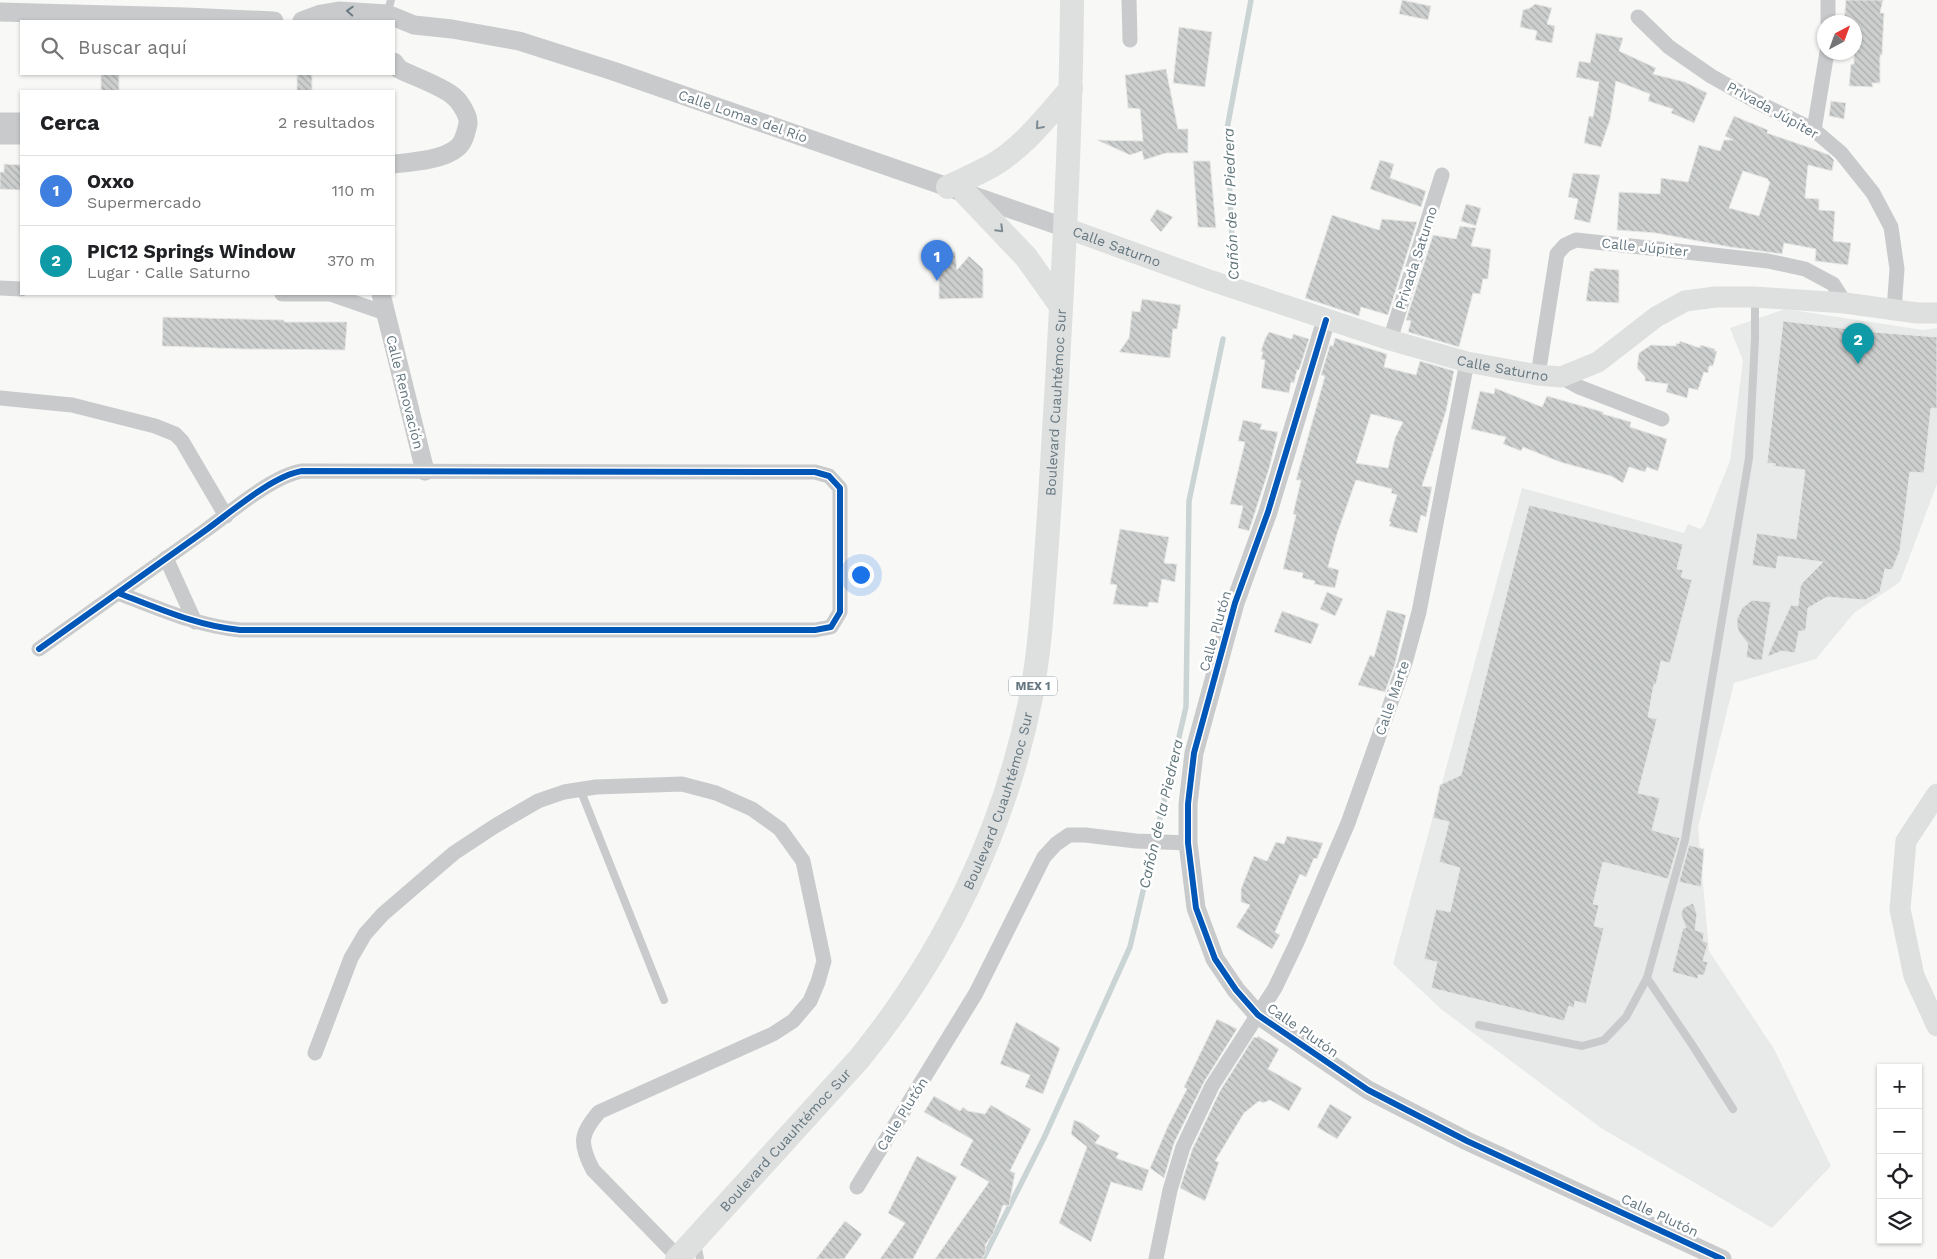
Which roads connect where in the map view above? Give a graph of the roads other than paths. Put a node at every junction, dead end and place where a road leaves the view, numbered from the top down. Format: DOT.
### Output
graph roads {
  1 [pos="1072,0"];
  2 [pos="1129,0"];
  3 [pos="1828,0"];
  4 [pos="0,11"];
  5 [pos="1828,15"];
  6 [pos="389,17"];
  7 [pos="1638,17"];
  8 [pos="252,20"];
  9 [pos="305,20"];
  10 [pos="1130,40"];
  11 [pos="1826,60"];
  12 [pos="395,63"];
  13 [pos="1071,89"];
  14 [pos="0,122"];
  15 [pos="20,122"];
  16 [pos="1814,130"];
  17 [pos="0,135"];
  18 [pos="20,136"];
  19 [pos="395,164"];
  20 [pos="1442,175"];
  21 [pos="957,191"];
  22 [pos="1066,228"];
  23 [pos="0,288"];
  24 [pos="20,288"];
  25 [pos="338,295"];
  26 [pos="381,295"];
  27 [pos="1754,297"];
  28 [pos="1845,304"];
  29 [pos="1061,306"];
  30 [pos="1894,310"];
  31 [pos="1937,312"];
  32 [pos="385,313"];
  33 [pos="1326,320"];
  34 [pos="1390,340"];
  35 [pos="1467,362"];
  36 [pos="1538,375"];
  37 [pos="1561,377"];
  38 [pos="0,398"];
  39 [pos="1662,419"];
  40 [pos="425,471"];
  41 [pos="226,516"];
  42 [pos="166,558"];
  43 [pos="118,593"];
  44 [pos="195,622"];
  45 [pos="39,649"];
  46 [pos="580,789"];
  47 [pos="1937,794"];
  48 [pos="1188,843"];
  49 [pos="1648,978"];
  50 [pos="664,1000"];
  51 [pos="1258,1015"];
  52 [pos="1479,1025"];
  53 [pos="1937,1026"];
  54 [pos="315,1052"];
  55 [pos="1733,1109"];
  56 [pos="857,1187"];
  57 [pos="688,1254"];
  58 [pos="1156,1259"];
  59 [pos="1722,1259"];
  1 -- 13 [label="main road, Boulevard Cuauhtémoc Sur / MEX 1"];
  2 -- 10 [label="street"];
  3 -- 5 [label="street"];
  4 -- 8 [label="street"];
  6 -- 9 [label="street, Calle Lomas del Río, one-way"];
  6 -- 21 [label="street, Calle Lomas del Río"];
  7 -- 16 [label="street, Privada Júpiter"];
  11 -- 16 [label="street"];
  12 -- 19 [label="street"];
  13 -- 21 [label="main road, one-way"];
  13 -- 22 [label="main road, Boulevard Cuauhtémoc Sur / MEX 1"];
  14 -- 15 [label="street"];
  16 -- 30 [label="street, Privada Júpiter"];
  17 -- 18 [label="street"];
  20 -- 34 [label="street, Privada Saturno"];
  21 -- 22 [label="street, Calle Lomas del Río"];
  21 -- 29 [label="main road, one-way"];
  22 -- 29 [label="main road, Boulevard Cuauhtémoc Sur / MEX 1"];
  22 -- 33 [label="main road, Calle Saturno"];
  23 -- 24 [label="street"];
  25 -- 32 [label="street"];
  26 -- 32 [label="street, Calle Renovación"];
  27 -- 28 [label="main road, Calle Saturno"];
  27 -- 37 [label="main road, Calle Saturno"];
  27 -- 49 [label="lane"];
  28 -- 30 [label="main road, Calle Saturno"];
  28 -- 36 [label="street, Calle Júpiter"];
  29 -- 57 [label="main road, Boulevard Cuauhtémoc Sur / MEX 1"];
  30 -- 31 [label="main road, Calle Saturno"];
  32 -- 40 [label="street, Calle Renovación"];
  33 -- 34 [label="main road, Calle Saturno"];
  33 -- 48 [label="street, Calle Plutón"];
  34 -- 35 [label="main road, Calle Saturno"];
  35 -- 36 [label="main road, Calle Saturno"];
  35 -- 51 [label="street, Calle Marte"];
  36 -- 37 [label="main road, Calle Saturno"];
  37 -- 39 [label="street"];
  38 -- 41 [label="street"];
  40 -- 41 [label="street"];
  40 -- 44 [label="street"];
  41 -- 42 [label="street"];
  42 -- 43 [label="street"];
  42 -- 44 [label="street"];
  43 -- 44 [label="street"];
  43 -- 45 [label="street"];
  46 -- 50 [label="lane"];
  46 -- 54 [label="street"];
  46 -- 57 [label="street"];
  47 -- 53 [label="main road"];
  48 -- 51 [label="street, Calle Plutón"];
  48 -- 56 [label="street, Calle Plutón"];
  49 -- 52 [label="lane"];
  49 -- 55 [label="lane"];
  51 -- 58 [label="street, Calle Marte"];
  51 -- 59 [label="street, Calle Plutón"];
}
